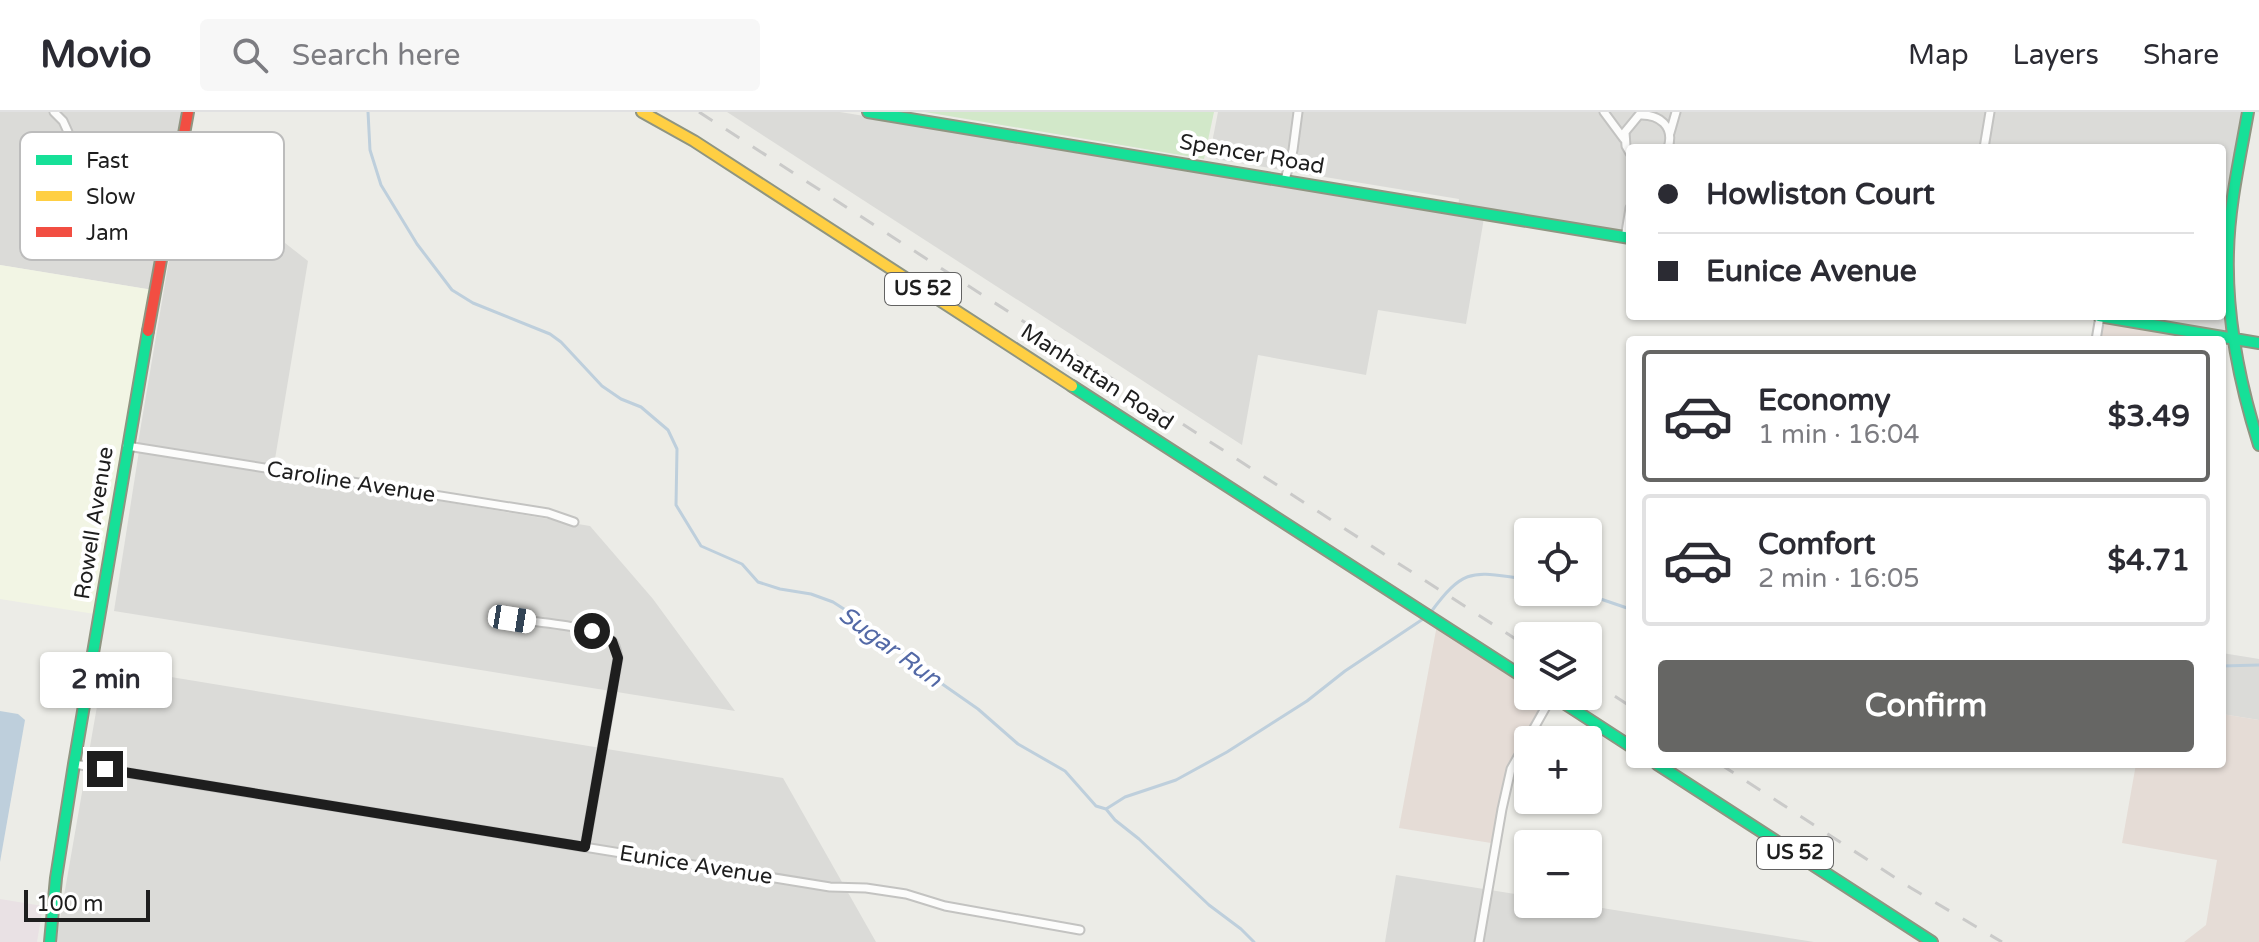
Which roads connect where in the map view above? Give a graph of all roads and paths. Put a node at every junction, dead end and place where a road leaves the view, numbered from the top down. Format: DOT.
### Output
graph roads {
  1 [pos="54,112"];
  2 [pos="188,112"];
  3 [pos="642,112"];
  4 [pos="868,112"];
  5 [pos="1298,112"];
  6 [pos="1604,112"];
  7 [pos="1629,112"];
  8 [pos="1676,112"];
  9 [pos="1990,112"];
  10 [pos="2248,112"];
  11 [pos="1645,114"];
  12 [pos="68,132"];
  13 [pos="184,132"];
  14 [pos="1670,133"];
  15 [pos="1624,139"];
  16 [pos="1626,144"];
  17 [pos="1669,144"];
  18 [pos="1985,144"];
  19 [pos="1285,180"];
  20 [pos="1626,238"];
  21 [pos="161,260"];
  22 [pos="2123,320"];
  23 [pos="2216,336"];
  24 [pos="2226,338"];
  25 [pos="2233,339"];
  26 [pos="2259,343"];
  27 [pos="2259,445"];
  28 [pos="127,446"];
  29 [pos="574,522"];
  30 [pos="512,619"];
  31 [pos="1514,671"];
  32 [pos="1544,710"];
  33 [pos="1574,710"];
  34 [pos="1626,743"];
  35 [pos="74,764"];
  36 [pos="1663,768"];
  37 [pos="585,847"];
  38 [pos="1080,930"];
  39 [pos="50,942"];
  40 [pos="1479,942"];
  41 [pos="1932,942"];
  1 -- 12 [label="street"];
  2 -- 13 [label="street, Rowell Avenue"];
  3 -- 31 [label="street, Manhattan Road / US 52"];
  4 -- 19 [label="street, Spencer Road"];
  5 -- 19 [label="street"];
  6 -- 15 [label="street"];
  7 -- 11 [label="street"];
  8 -- 14 [label="street"];
  9 -- 18 [label="street"];
  10 -- 25 [label="street"];
  11 -- 14 [label="street"];
  11 -- 15 [label="street"];
  14 -- 17 [label="street"];
  15 -- 16 [label="street"];
  19 -- 20 [label="street, Spencer Road"];
  21 -- 28 [label="street, Rowell Avenue"];
  22 -- 23 [label="street"];
  24 -- 25 [label="street"];
  25 -- 26 [label="street"];
  25 -- 27 [label="street"];
  28 -- 29 [label="street, Caroline Avenue"];
  28 -- 35 [label="street, Rowell Avenue"];
  30 -- 37 [label="street"];
  32 -- 40 [label="street"];
  33 -- 34 [label="street"];
  35 -- 37 [label="street, Eunice Avenue"];
  35 -- 39 [label="street, Rowell Avenue"];
  36 -- 41 [label="street, US 52"];
  37 -- 38 [label="street, Eunice Avenue"];
}
